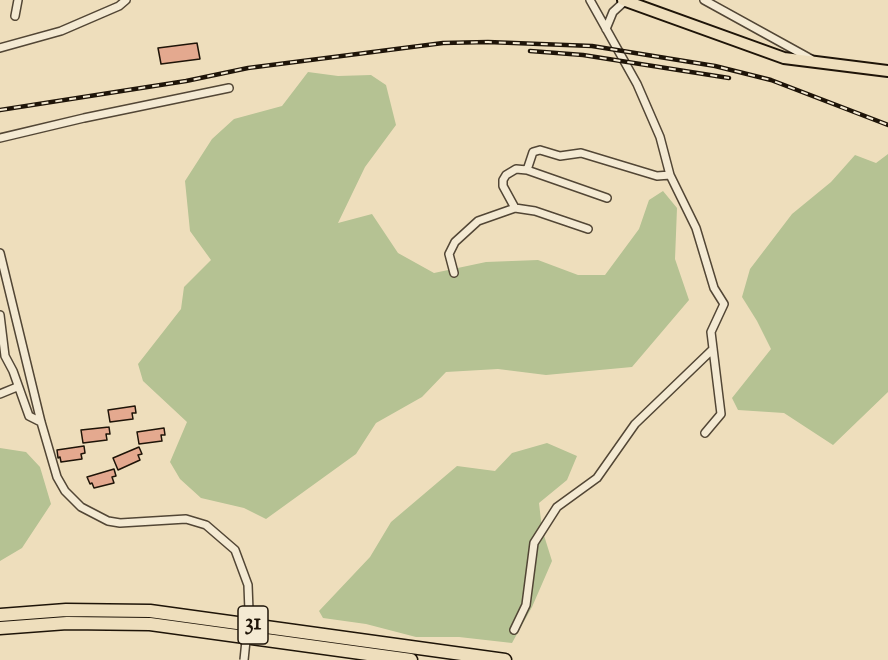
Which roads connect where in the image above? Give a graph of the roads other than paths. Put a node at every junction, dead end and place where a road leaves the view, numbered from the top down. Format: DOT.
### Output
graph roads {
  1 [pos="18,0"];
  2 [pos="126,0"];
  3 [pos="590,0"];
  4 [pos="624,0"];
  5 [pos="704,0"];
  6 [pos="15,16"];
  7 [pos="606,29"];
  8 [pos="0,48"];
  9 [pos="813,61"];
  10 [pos="888,71"];
  11 [pos="229,88"];
  12 [pos="0,138"];
  13 [pos="527,170"];
  14 [pos="670,175"];
  15 [pos="607,198"];
  16 [pos="515,208"];
  17 [pos="588,229"];
  18 [pos="0,253"];
  19 [pos="454,273"];
  20 [pos="0,315"];
  21 [pos="713,349"];
  22 [pos="17,387"];
  23 [pos="0,394"];
  24 [pos="41,422"];
  25 [pos="705,433"];
  26 [pos="0,615"];
  27 [pos="0,628"];
  28 [pos="514,630"];
  29 [pos="244,660"];
  30 [pos="411,660"];
  31 [pos="505,660"];
  1 -- 6 [label="street"];
  2 -- 8 [label="street"];
  3 -- 7 [label="street"];
  4 -- 7 [label="street"];
  4 -- 9 [label="main road"];
  5 -- 9 [label="street"];
  7 -- 14 [label="street"];
  9 -- 10 [label="main road"];
  11 -- 12 [label="street"];
  13 -- 14 [label="street"];
  13 -- 15 [label="street"];
  13 -- 16 [label="street"];
  14 -- 21 [label="street"];
  16 -- 17 [label="street"];
  16 -- 19 [label="street"];
  18 -- 24 [label="street"];
  20 -- 22 [label="street"];
  21 -- 25 [label="street"];
  21 -- 28 [label="street"];
  22 -- 23 [label="street"];
  22 -- 24 [label="street"];
  24 -- 29 [label="street, bridge"];
  26 -- 31 [label="highway, 31"];
  27 -- 30 [label="highway, 31"];
}
